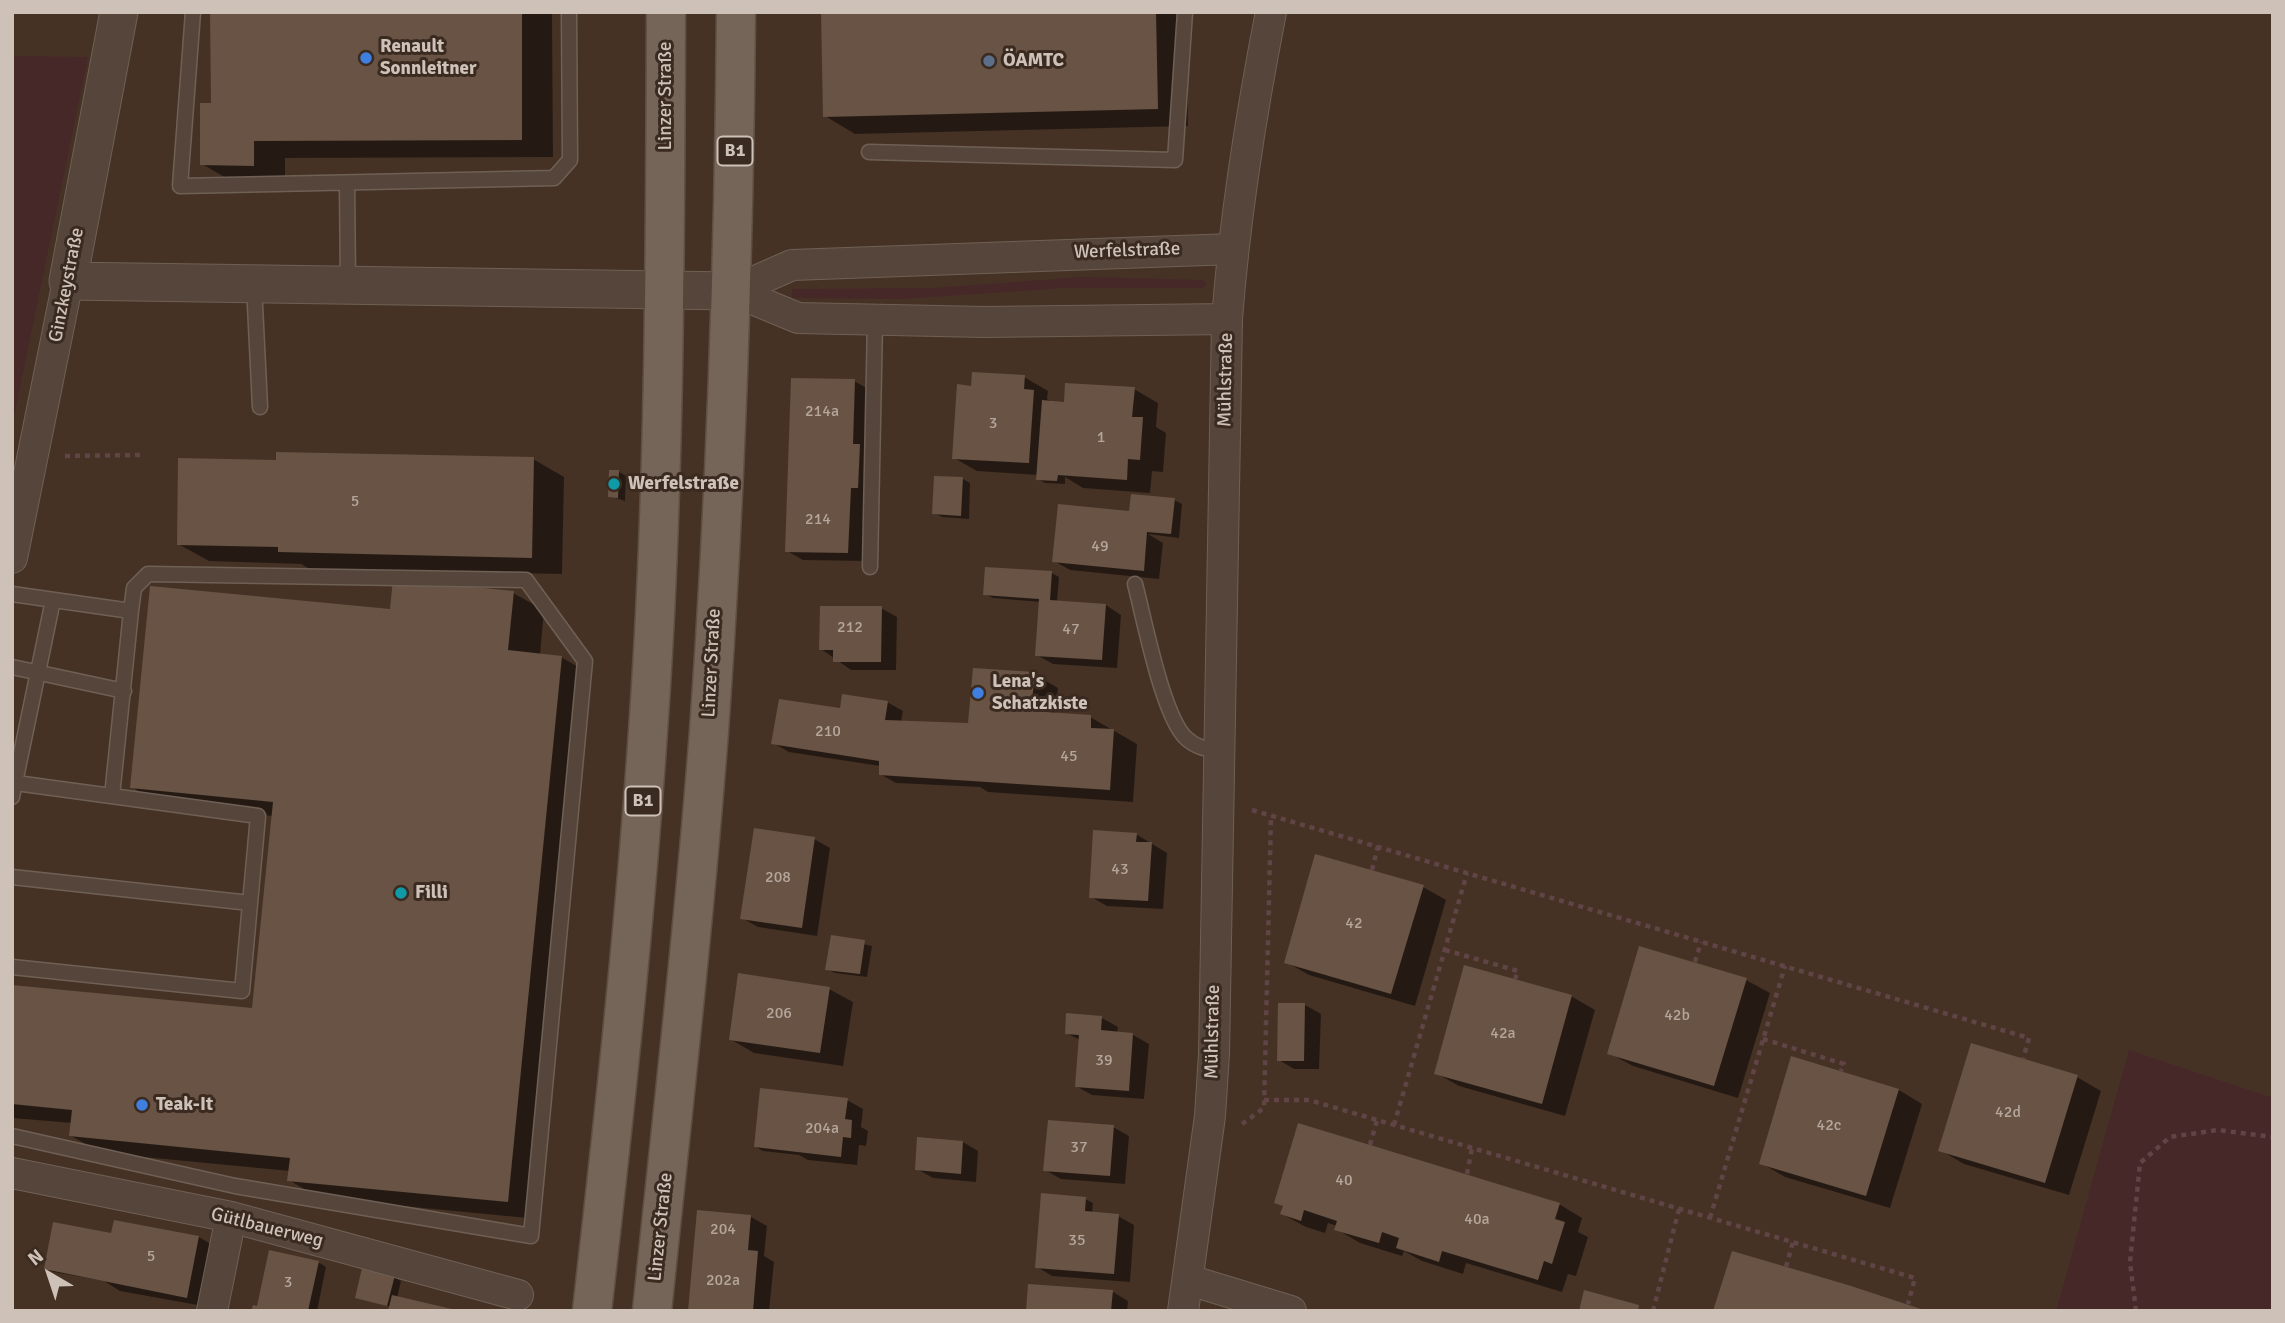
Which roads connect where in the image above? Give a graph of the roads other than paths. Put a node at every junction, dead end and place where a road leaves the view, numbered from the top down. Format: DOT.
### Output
graph roads {
  1 [pos="119,12"];
  2 [pos="193,12"];
  3 [pos="569,12"];
  4 [pos="666,12"];
  5 [pos="736,12"];
  6 [pos="1185,12"];
  7 [pos="1271,12"];
  8 [pos="869,152"];
  9 [pos="347,183"];
  10 [pos="1233,248"];
  11 [pos="68,281"];
  12 [pos="254,285"];
  13 [pos="348,286"];
  14 [pos="665,289"];
  15 [pos="733,290"];
  16 [pos="1227,319"];
  17 [pos="875,321"];
  18 [pos="260,407"];
  19 [pos="12,558"];
  20 [pos="870,567"];
  21 [pos="1135,584"];
  22 [pos="12,594"];
  23 [pos="52,600"];
  24 [pos="131,611"];
  25 [pos="12,667"];
  26 [pos="38,672"];
  27 [pos="124,691"];
  28 [pos="1217,751"];
  29 [pos="14,790"];
  30 [pos="112,796"];
  31 [pos="12,877"];
  32 [pos="250,903"];
  33 [pos="12,967"];
  34 [pos="12,1136"];
  35 [pos="12,1173"];
  36 [pos="231,1217"];
  37 [pos="1189,1280"];
  38 [pos="518,1295"];
  39 [pos="212,1311"];
  40 [pos="592,1311"];
  41 [pos="652,1311"];
  42 [pos="1183,1311"];
  43 [pos="1291,1311"];
  1 -- 11 [label="street, Ginzkeystraße"];
  2 -- 9 [label="lane"];
  3 -- 9 [label="lane"];
  4 -- 14 [label="main road, Linzer Straße / B1"];
  5 -- 15 [label="main road, Linzer Straße / B1"];
  6 -- 8 [label="lane"];
  7 -- 10 [label="street, Mühlstraße"];
  9 -- 13 [label="lane"];
  10 -- 15 [label="street, Werfelstraße"];
  10 -- 16 [label="street, Mühlstraße"];
  11 -- 12 [label="street, Werfelstraße"];
  11 -- 19 [label="street, Ginzkeystraße"];
  12 -- 13 [label="street, Werfelstraße"];
  12 -- 18 [label="lane"];
  13 -- 14 [label="street, Werfelstraße"];
  14 -- 15 [label="street, Werfelstraße"];
  14 -- 40 [label="main road, Linzer Straße / B1"];
  15 -- 17 [label="street, Werfelstraße"];
  15 -- 41 [label="main road, Linzer Straße / B1"];
  16 -- 17 [label="street, Werfelstraße"];
  16 -- 28 [label="street, Mühlstraße"];
  17 -- 20 [label="lane"];
  21 -- 28 [label="lane"];
  22 -- 23 [label="lane"];
  23 -- 24 [label="lane"];
  23 -- 26 [label="lane"];
  24 -- 27 [label="lane"];
  24 -- 34 [label="lane"];
  25 -- 26 [label="lane"];
  26 -- 27 [label="lane"];
  26 -- 29 [label="lane"];
  27 -- 30 [label="lane"];
  28 -- 37 [label="street, Mühlstraße"];
  29 -- 30 [label="lane"];
  30 -- 32 [label="lane"];
  31 -- 32 [label="lane"];
  32 -- 33 [label="lane"];
  35 -- 36 [label="street, Gütlbauerweg"];
  36 -- 38 [label="street, Gütlbauerweg"];
  36 -- 39 [label="street"];
  37 -- 42 [label="street, Mühlstraße"];
  37 -- 43 [label="street"];
}
